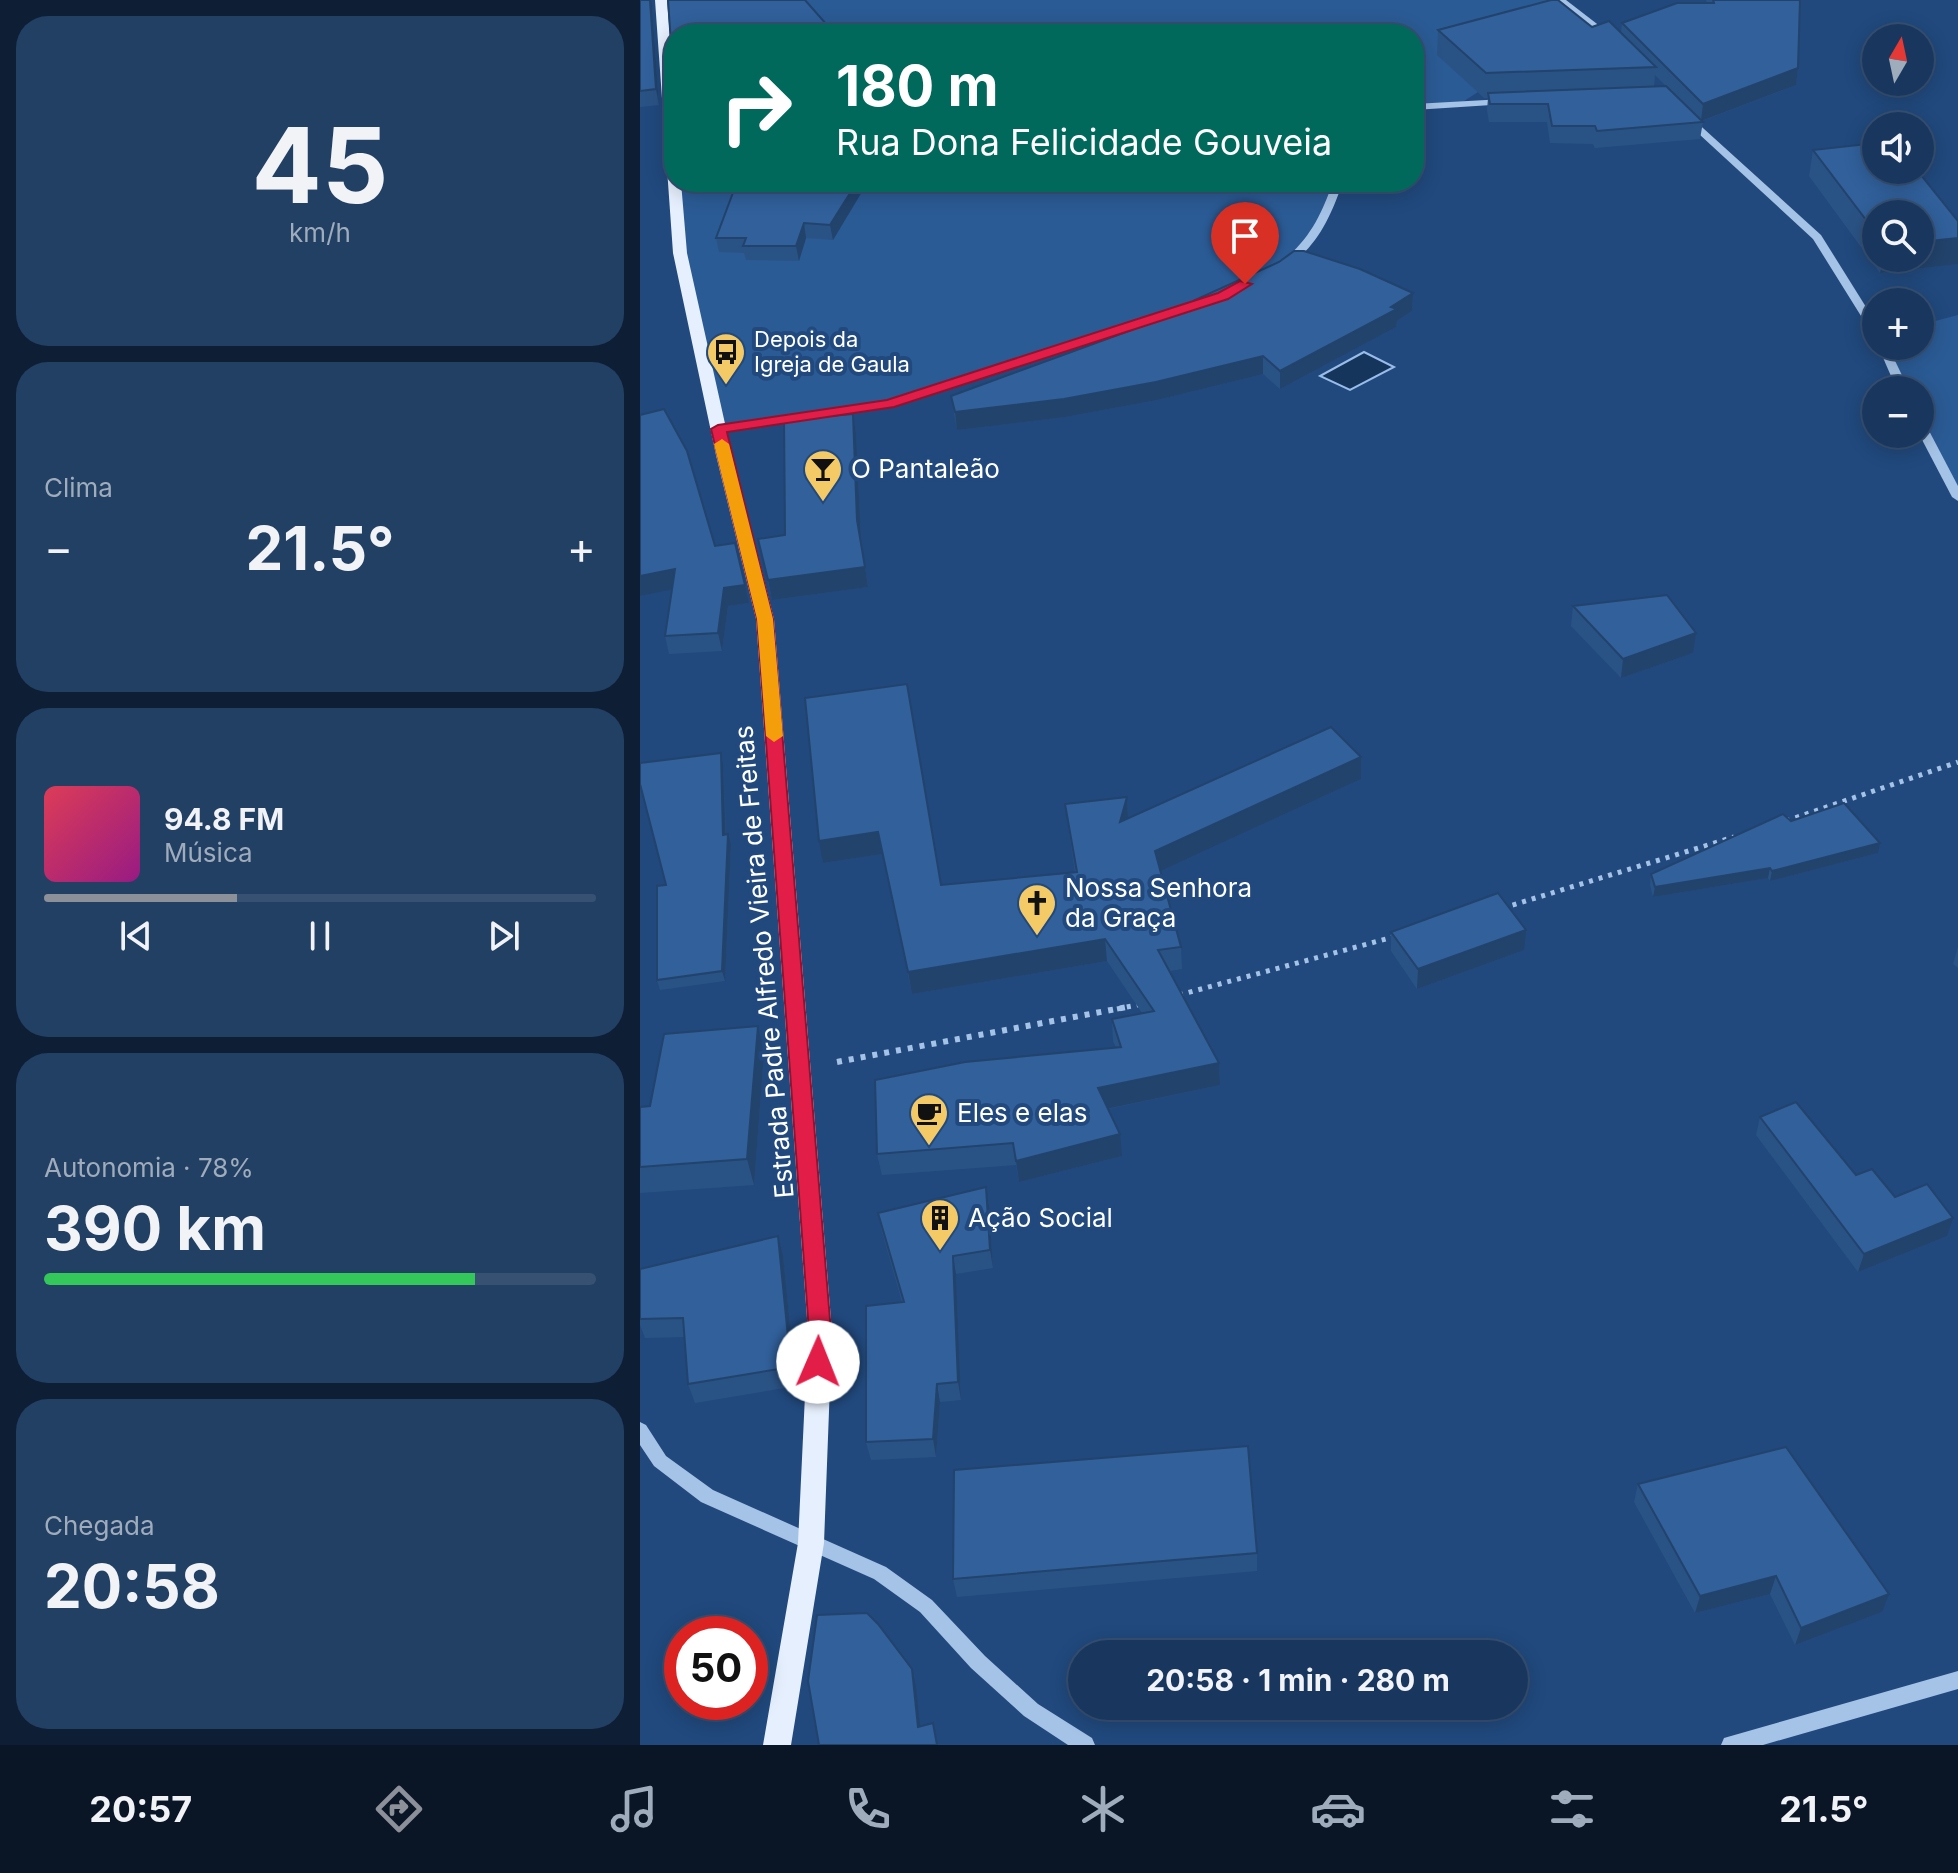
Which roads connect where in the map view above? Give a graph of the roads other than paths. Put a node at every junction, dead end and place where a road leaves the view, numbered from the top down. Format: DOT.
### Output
graph roads {
  1 [pos="661,0"];
  2 [pos="1560,0"];
  3 [pos="664,42"];
  4 [pos="1620,48"];
  5 [pos="1518,102"];
  6 [pos="1424,107"];
  7 [pos="1679,108"];
  8 [pos="675,192"];
  9 [pos="1334,192"];
  10 [pos="1276,267"];
  11 [pos="1223,296"];
  12 [pos="1862,309"];
  13 [pos="718,429"];
  14 [pos="1932,448"];
  15 [pos="1958,497"];
  16 [pos="640,1430"];
  17 [pos="811,1543"];
  18 [pos="1958,1680"];
  19 [pos="777,1745"];
  20 [pos="1085,1745"];
  21 [pos="1731,1745"];
  1 -- 3 [label="main road, Estrada Padre Alfredo Vieira de Freitas"];
  2 -- 4 [label="street"];
  5 -- 6 [label="street"];
  7 -- 12 [label="street"];
  8 -- 13 [label="main road, Estrada Padre Alfredo Vieira de Freitas"];
  9 -- 10 [label="street"];
  11 -- 13 [label="street"];
  13 -- 17 [label="main road, Estrada Padre Alfredo Vieira de Freitas"];
  14 -- 15 [label="street"];
  16 -- 17 [label="street"];
  17 -- 19 [label="main road, Estrada Padre Alfredo Vieira de Freitas"];
  17 -- 20 [label="street"];
  18 -- 21 [label="street"];
}
